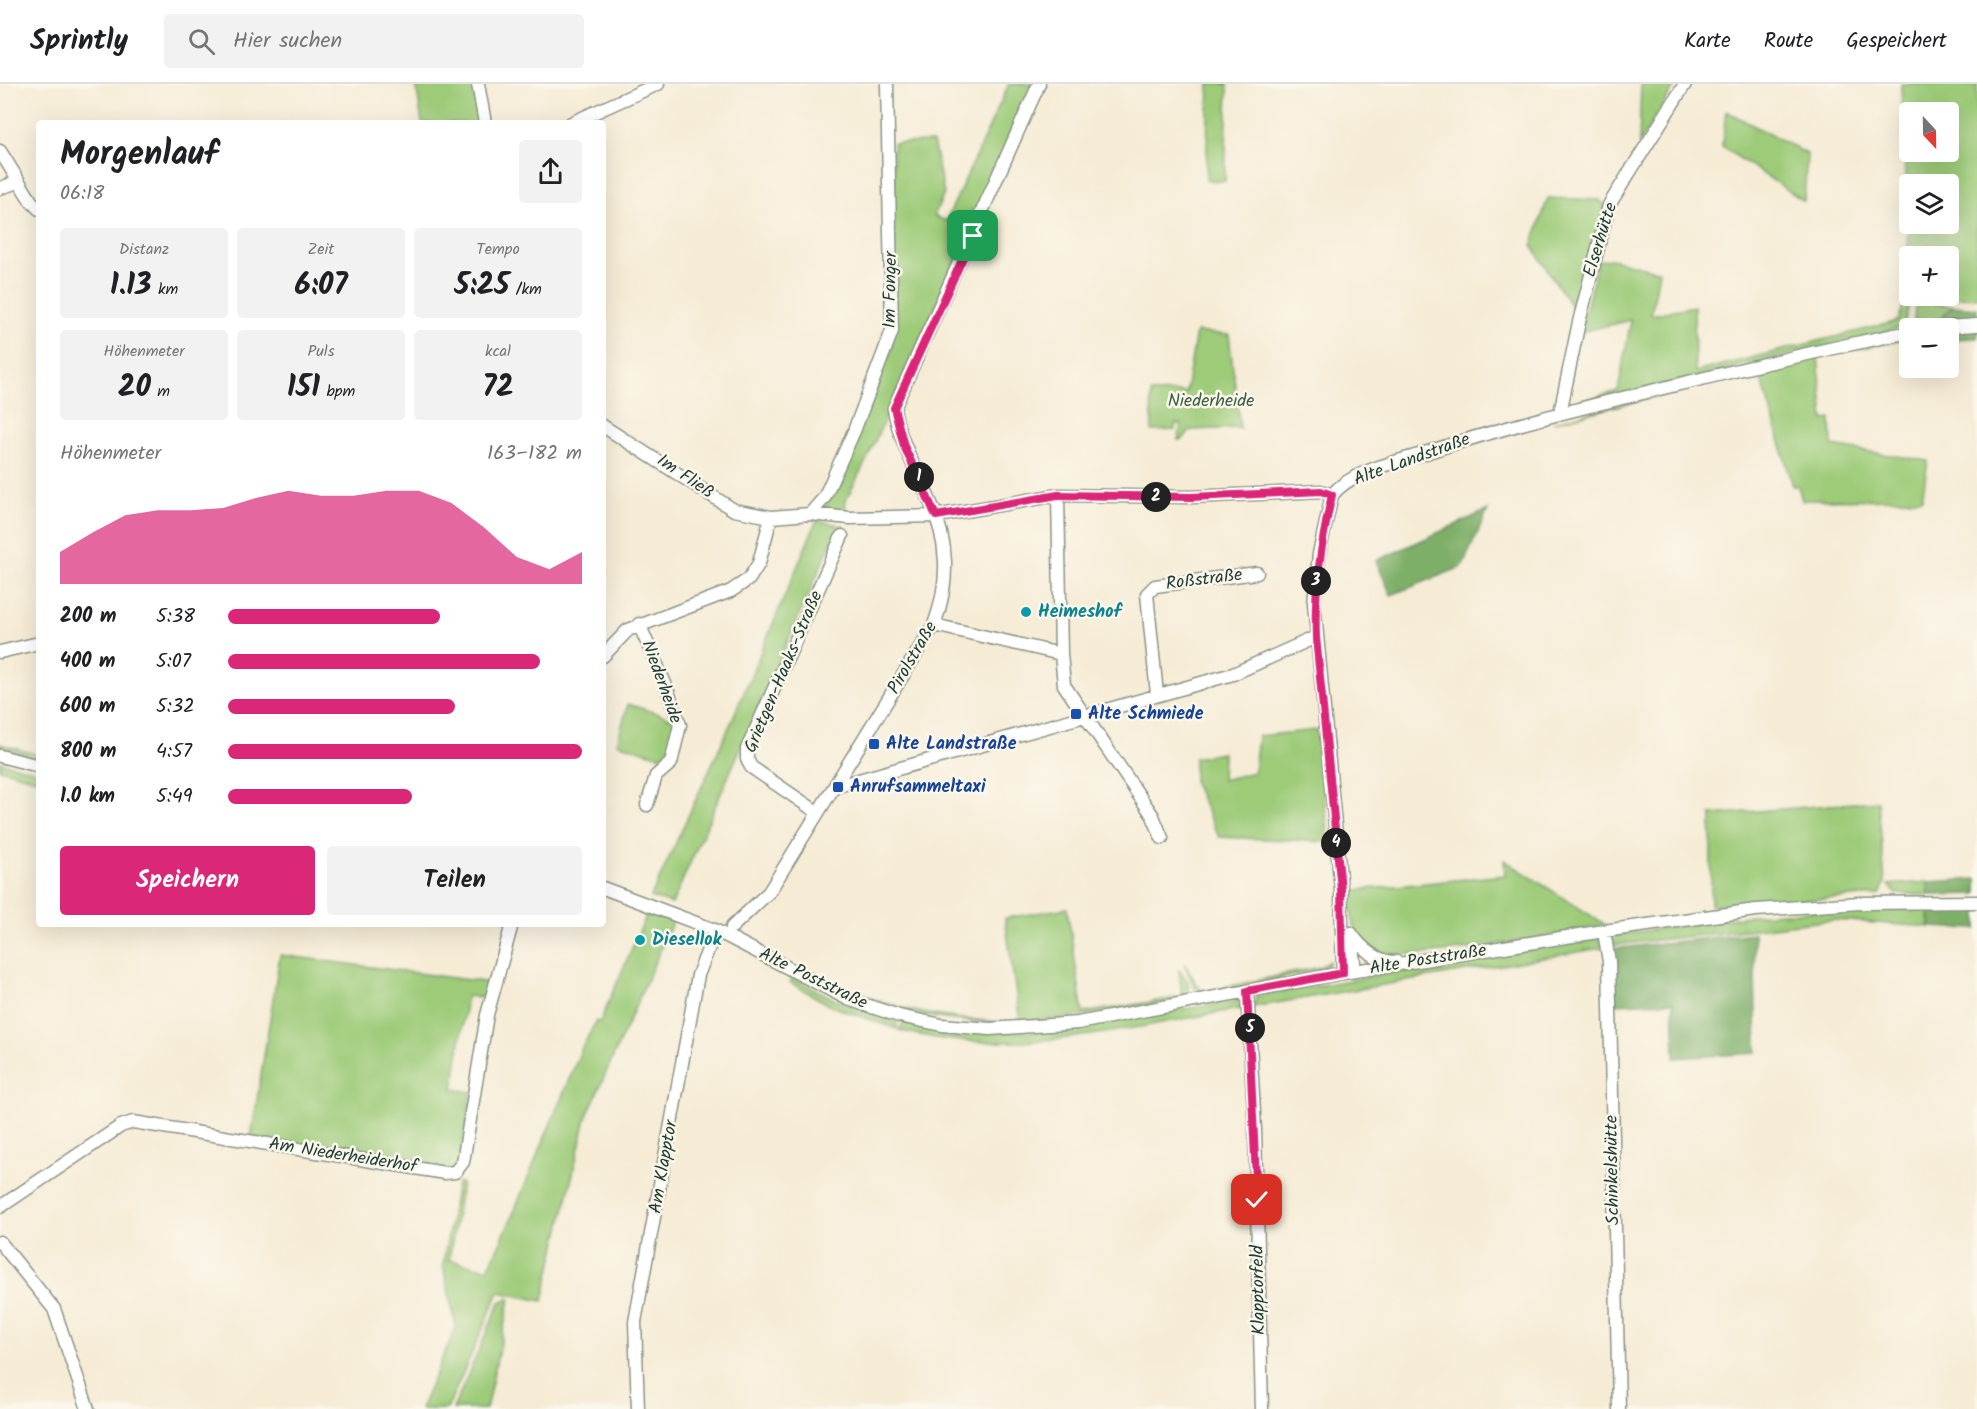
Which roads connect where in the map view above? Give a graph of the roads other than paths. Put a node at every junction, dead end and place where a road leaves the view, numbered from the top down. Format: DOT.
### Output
graph roads {
  1 [pos="478,84"];
  2 [pos="658,84"];
  3 [pos="887,84"];
  4 [pos="1039,84"];
  5 [pos="1684,84"];
  6 [pos="484,120"];
  7 [pos="578,120"];
  8 [pos="0,152"];
  9 [pos="18,182"];
  10 [pos="0,188"];
  11 [pos="36,205"];
  12 [pos="1977,325"];
  13 [pos="1959,326"];
  14 [pos="1899,334"];
  15 [pos="1560,413"];
  16 [pos="606,428"];
  17 [pos="1058,495"];
  18 [pos="1332,495"];
  19 [pos="810,514"];
  20 [pos="936,516"];
  21 [pos="771,517"];
  22 [pos="842,536"];
  23 [pos="1257,573"];
  24 [pos="639,624"];
  25 [pos="934,625"];
  26 [pos="1316,637"];
  27 [pos="36,644"];
  28 [pos="0,652"];
  29 [pos="606,653"];
  30 [pos="1061,654"];
  31 [pos="1157,694"];
  32 [pos="1084,715"];
  33 [pos="0,756"];
  34 [pos="34,765"];
  35 [pos="834,787"];
  36 [pos="648,805"];
  37 [pos="817,812"];
  38 [pos="1162,838"];
  39 [pos="606,889"];
  40 [pos="1341,889"];
  41 [pos="1977,902"];
  42 [pos="511,927"];
  43 [pos="727,930"];
  44 [pos="1604,931"];
  45 [pos="1351,933"];
  46 [pos="1425,960"];
  47 [pos="1349,972"];
  48 [pos="1247,991"];
  49 [pos="0,1207"];
  50 [pos="0,1242"];
  51 [pos="88,1409"];
  52 [pos="638,1409"];
  53 [pos="1262,1409"];
  54 [pos="1619,1409"];
  1 -- 6 [label="street"];
  2 -- 7 [label="street"];
  3 -- 19 [label="street, Im Fonger"];
  4 -- 20 [label="street, Pirolstraße"];
  5 -- 15 [label="street, Elserhütte"];
  8 -- 9 [label="street"];
  9 -- 10 [label="street"];
  9 -- 11 [label="street"];
  12 -- 13 [label="street"];
  14 -- 15 [label="street, Alte Landstraße"];
  15 -- 18 [label="street, Alte Landstraße"];
  16 -- 21 [label="street, Im Fließ"];
  17 -- 18 [label="street"];
  17 -- 20 [label="street"];
  17 -- 30 [label="street"];
  18 -- 26 [label="street, Alte Landstraße"];
  19 -- 20 [label="street"];
  19 -- 21 [label="street"];
  20 -- 25 [label="street, Pirolstraße"];
  21 -- 24 [label="street, Niederheide"];
  22 -- 37 [label="street, Grietgen-Haaks-Straße"];
  23 -- 31 [label="street, Roßstraße"];
  24 -- 29 [label="street, Niederheide"];
  24 -- 36 [label="street, Niederheide"];
  25 -- 30 [label="street"];
  25 -- 35 [label="street, Pirolstraße"];
  26 -- 31 [label="street"];
  26 -- 40 [label="street, Alte Landstraße"];
  27 -- 28 [label="street"];
  30 -- 32 [label="street"];
  31 -- 32 [label="street"];
  32 -- 35 [label="street"];
  32 -- 38 [label="street"];
  33 -- 34 [label="street"];
  35 -- 37 [label="street"];
  37 -- 43 [label="street"];
  39 -- 43 [label="street, Alte Poststraße"];
  40 -- 45 [label="street"];
  40 -- 47 [label="street"];
  41 -- 44 [label="street, Alte Poststraße"];
  42 -- 49 [label="street, Am Niederheiderhof"];
  43 -- 48 [label="street, Alte Poststraße"];
  43 -- 52 [label="street, Am Klapptor"];
  44 -- 46 [label="street, Alte Poststraße"];
  44 -- 54 [label="street, Schinkelshütte"];
  45 -- 46 [label="street"];
  45 -- 47 [label="street"];
  46 -- 47 [label="street, Alte Poststraße"];
  47 -- 48 [label="street, Alte Poststraße"];
  48 -- 53 [label="street, Klapptorfeld"];
  50 -- 51 [label="street"];
}
